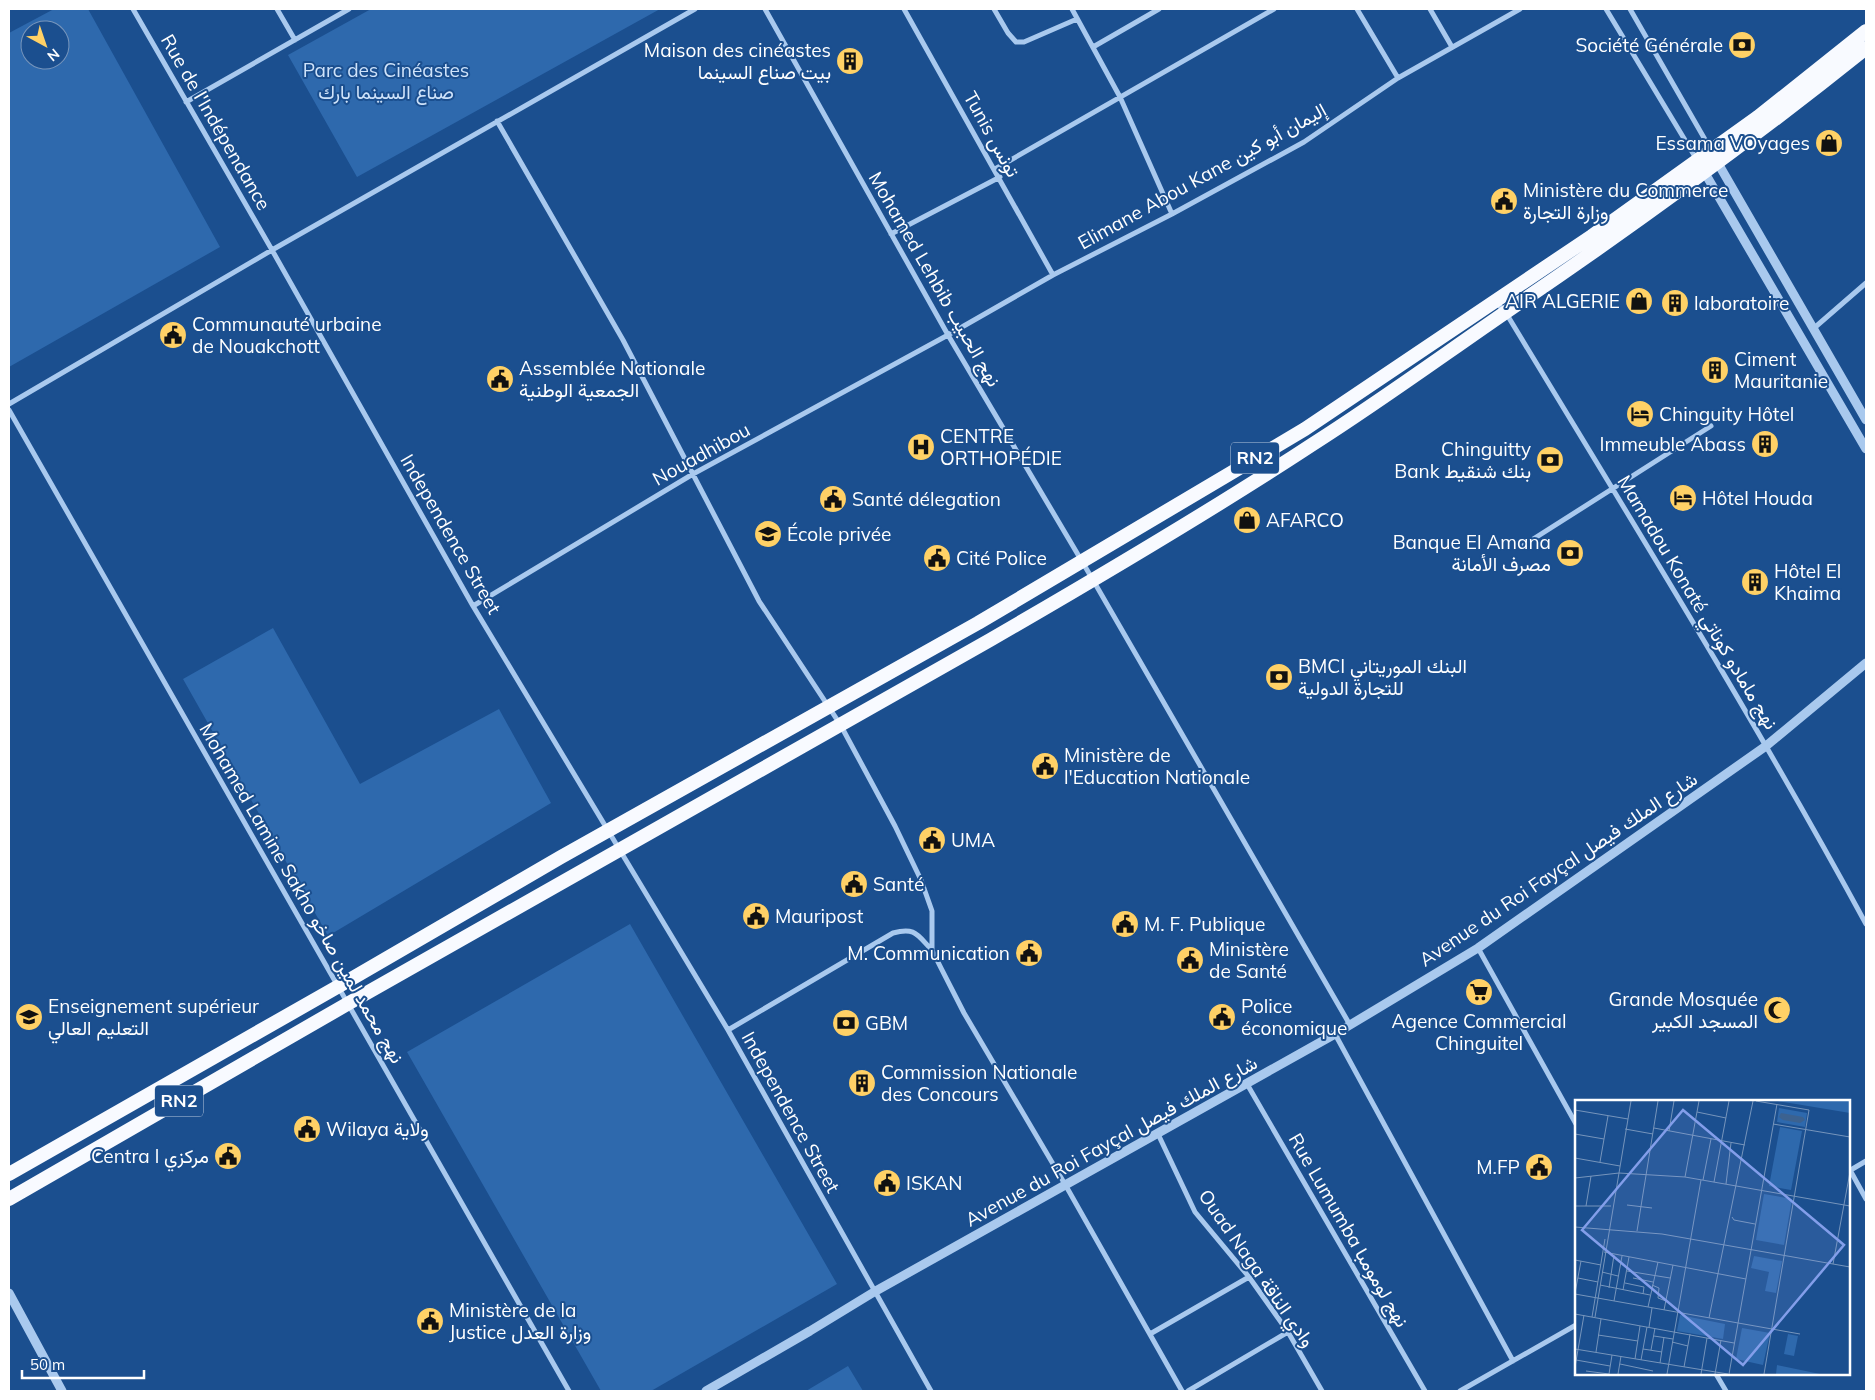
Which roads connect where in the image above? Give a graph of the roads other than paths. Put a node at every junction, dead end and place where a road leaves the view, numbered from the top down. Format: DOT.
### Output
graph roads {
  1 [pos="134,9"];
  2 [pos="277,9"];
  3 [pos="349,9"];
  4 [pos="695,9"];
  5 [pos="765,9"];
  6 [pos="904,9"];
  7 [pos="994,9"];
  8 [pos="1072,9"];
  9 [pos="1159,9"];
  10 [pos="1274,9"];
  11 [pos="1357,9"];
  12 [pos="1430,9"];
  13 [pos="1520,9"];
  14 [pos="1606,9"];
  15 [pos="1630,9"];
  16 [pos="1150,11"];
  17 [pos="1511,11"];
  18 [pos="1077,19"];
  19 [pos="1866,30"];
  20 [pos="295,40"];
  21 [pos="1092,47"];
  22 [pos="1452,47"];
  23 [pos="1866,48"];
  24 [pos="1398,78"];
  25 [pos="1120,97"];
  26 [pos="186,102"];
  27 [pos="498,121"];
  28 [pos="1711,151"];
  29 [pos="1698,161"];
  30 [pos="1719,163"];
  31 [pos="995,170"];
  32 [pos="1705,173"];
  33 [pos="1000,177"];
  34 [pos="1172,214"];
  35 [pos="891,234"];
  36 [pos="272,250"];
  37 [pos="1053,275"];
  38 [pos="1866,284"];
  39 [pos="1495,301"];
  40 [pos="1506,313"];
  41 [pos="1813,329"];
  42 [pos="948,336"];
  43 [pos="9,404"];
  44 [pos="9,410"];
  45 [pos="1866,420"];
  46 [pos="1710,426"];
  47 [pos="1866,449"];
  48 [pos="693,474"];
  49 [pos="1613,489"];
  50 [pos="1524,544"];
  51 [pos="1082,561"];
  52 [pos="1093,580"];
  53 [pos="473,606"];
  54 [pos="1866,663"];
  55 [pos="828,706"];
  56 [pos="840,724"];
  57 [pos="1766,746"];
  58 [pos="609,830"];
  59 [pos="621,850"];
  60 [pos="1866,924"];
  61 [pos="1478,948"];
  62 [pos="932,950"];
  63 [pos="339,986"];
  64 [pos="349,1003"];
  65 [pos="1350,1025"];
  66 [pos="728,1030"];
  67 [pos="1335,1034"];
  68 [pos="1247,1084"];
  69 [pos="1575,1122"];
  70 [pos="1158,1134"];
  71 [pos="1866,1161"];
  72 [pos="1850,1169"];
  73 [pos="1850,1172"];
  74 [pos="9,1174"];
  75 [pos="1066,1186"];
  76 [pos="1866,1198"];
  77 [pos="9,1199"];
  78 [pos="1249,1277"];
  79 [pos="874,1292"];
  80 [pos="9,1294"];
  81 [pos="1575,1326"];
  82 [pos="1288,1332"];
  83 [pos="1150,1334"];
  84 [pos="1514,1361"];
  85 [pos="1717,1375"];
  86 [pos="62,1391"];
  87 [pos="569,1391"];
  88 [pos="706,1391"];
  89 [pos="930,1391"];
  90 [pos="1182,1391"];
  91 [pos="1188,1391"];
  92 [pos="1322,1391"];
  93 [pos="1424,1391"];
  94 [pos="1460,1391"];
  95 [pos="1726,1391"];
  1 -- 26 [label="street, Rue de l'Indépendance"];
  2 -- 20 [label="street"];
  3 -- 20 [label="street"];
  4 -- 27 [label="street"];
  5 -- 35 [label="street, Mohamed Lehbib نهج الحبيب"];
  6 -- 31 [label="street, Tunis تونس"];
  7 -- 18 [label="street"];
  8 -- 18 [label="street"];
  9 -- 16 [label="street"];
  10 -- 25 [label="street"];
  11 -- 24 [label="street"];
  12 -- 22 [label="street"];
  13 -- 17 [label="street, Elimane Abou Kane إليمان أبو كين"];
  14 -- 29 [label="street"];
  15 -- 28 [label="street"];
  16 -- 21 [label="street"];
  17 -- 22 [label="street, Elimane Abou Kane إليمان أبو كين"];
  18 -- 21 [label="street"];
  19 -- 28 [label="highway, RN2"];
  20 -- 26 [label="street"];
  21 -- 25 [label="street"];
  22 -- 24 [label="street, Elimane Abou Kane إليمان أبو كين"];
  23 -- 30 [label="highway, RN2"];
  24 -- 34 [label="street, Elimane Abou Kane إليمان أبو كين"];
  25 -- 31 [label="street"];
  25 -- 34 [label="street"];
  26 -- 36 [label="street, Rue de l'Indépendance"];
  27 -- 36 [label="street"];
  27 -- 48 [label="street"];
  28 -- 29 [label="highway, RN2"];
  28 -- 30 [label="street"];
  29 -- 32 [label="street"];
  29 -- 39 [label="highway, RN2"];
  30 -- 32 [label="highway, RN2"];
  30 -- 41 [label="street"];
  31 -- 33 [label="street, Tunis تونس"];
  32 -- 40 [label="highway, RN2"];
  32 -- 47 [label="street"];
  33 -- 35 [label="street"];
  33 -- 37 [label="street, Tunis تونس"];
  34 -- 37 [label="street, Elimane Abou Kane إليمان أبو كين"];
  35 -- 42 [label="street, Mohamed Lehbib نهج الحبيب"];
  36 -- 43 [label="street"];
  36 -- 53 [label="street, Independence Street"];
  37 -- 42 [label="street, Elimane Abou Kane إليمان أبو كين"];
  38 -- 41 [label="street"];
  39 -- 40 [label="street, Mamadou Konaté نهج مامادو كوناتي"];
  39 -- 51 [label="highway, RN2"];
  40 -- 49 [label="street, Mamadou Konaté نهج مامادو كوناتي"];
  40 -- 52 [label="highway, RN2"];
  41 -- 45 [label="street"];
  42 -- 48 [label="street, Nouadhibou"];
  42 -- 51 [label="street, Mohamed Lehbib نهج الحبيب"];
  44 -- 63 [label="street, Mohamed Lamine Sakho نهج محمد لمين صاخو"];
  46 -- 49 [label="street"];
  48 -- 53 [label="street, Nouadhibou"];
  48 -- 55 [label="street"];
  49 -- 50 [label="street"];
  49 -- 57 [label="street, Mamadou Konaté نهج مامادو كوناتي"];
  51 -- 52 [label="street, Mohamed Lehbib نهج الحبيب"];
  51 -- 55 [label="highway, RN2"];
  52 -- 56 [label="highway, RN2"];
  52 -- 65 [label="street"];
  53 -- 58 [label="street, Independence Street"];
  54 -- 57 [label="street, Avenue du Roi Fayçal شارع الملك فيصل"];
  55 -- 56 [label="street"];
  55 -- 58 [label="highway, RN2"];
  56 -- 59 [label="highway, RN2"];
  56 -- 62 [label="street"];
  57 -- 60 [label="street, Mamadou Konaté نهج مامادو كوناتي"];
  57 -- 61 [label="street, Avenue du Roi Fayçal شارع الملك فيصل"];
  58 -- 59 [label="street"];
  58 -- 63 [label="highway, RN2"];
  59 -- 64 [label="highway, RN2"];
  59 -- 66 [label="street, Independence Street"];
  61 -- 65 [label="street, Avenue du Roi Fayçal شارع الملك فيصل"];
  61 -- 69 [label="street"];
  62 -- 66 [label="street"];
  62 -- 75 [label="street"];
  63 -- 64 [label="street, Mohamed Lamine Sakho نهج محمد لمين صاخو"];
  63 -- 74 [label="highway, RN2"];
  64 -- 77 [label="highway, RN2"];
  64 -- 87 [label="street, Mohamed Lamine Sakho نهج محمد لمين صاخو"];
  65 -- 67 [label="street, Avenue du Roi Fayçal شارع الملك فيصل"];
  66 -- 79 [label="street, Independence Street"];
  67 -- 68 [label="street, Avenue du Roi Fayçal شارع الملك فيصل"];
  67 -- 84 [label="street"];
  68 -- 70 [label="street, Avenue du Roi Fayçal شارع الملك فيصل"];
  68 -- 93 [label="street, Rue Lumumba نهج لومومبا"];
  70 -- 75 [label="street, Avenue du Roi Fayçal شارع الملك فيصل"];
  70 -- 78 [label="street, Ouad Naga وادي الناقة"];
  71 -- 72 [label="street"];
  73 -- 76 [label="street"];
  75 -- 79 [label="street, Avenue du Roi Fayçal شارع الملك فيصل"];
  75 -- 83 [label="street"];
  78 -- 82 [label="street, Ouad Naga وادي الناقة"];
  78 -- 83 [label="street"];
  79 -- 88 [label="street, Avenue du Roi Fayçal شارع الملك فيصل"];
  79 -- 89 [label="street, Independence Street"];
  80 -- 86 [label="street"];
  81 -- 84 [label="street"];
  82 -- 91 [label="street"];
  82 -- 92 [label="street, Ouad Naga وادي الناقة"];
  83 -- 90 [label="street"];
  84 -- 94 [label="street"];
  85 -- 95 [label="street"];
}
